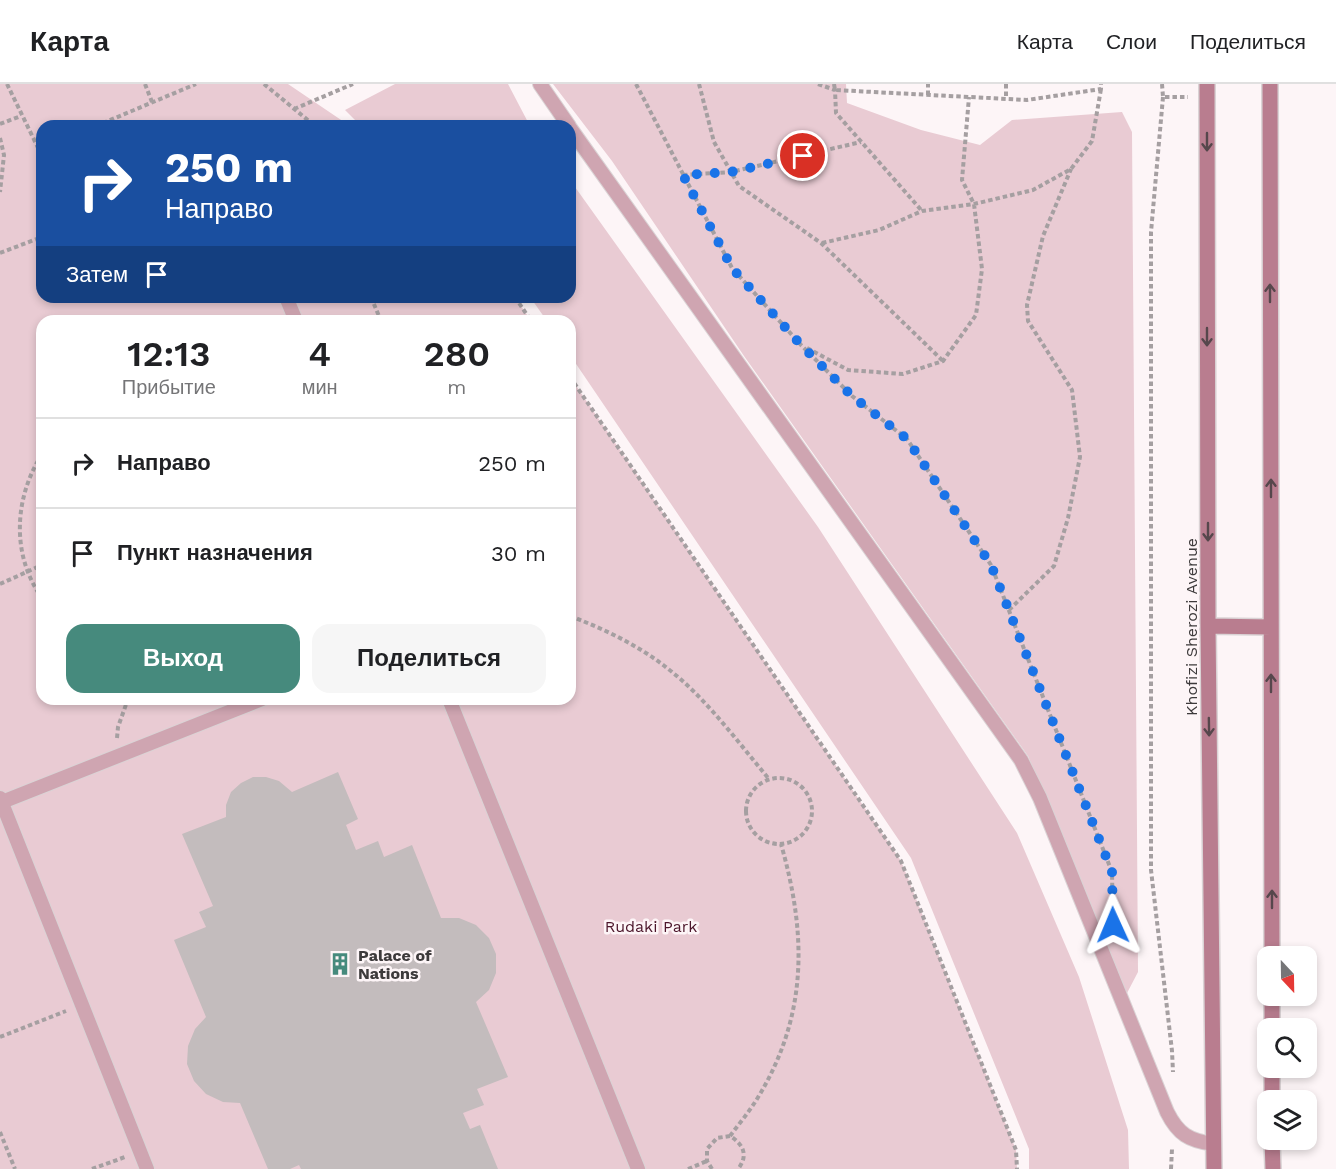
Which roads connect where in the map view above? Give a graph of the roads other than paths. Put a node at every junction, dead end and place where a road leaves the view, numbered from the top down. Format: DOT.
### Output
graph roads {
  1 [pos="540,84"];
  2 [pos="1270,84"];
  3 [pos="1207,91"];
  4 [pos="564,120"];
  5 [pos="576,137"];
  6 [pos="1208,626"];
  7 [pos="1271,627"];
  8 [pos="247,705"];
  9 [pos="451,705"];
  10 [pos="1,800"];
  11 [pos="1272,946"];
  12 [pos="1214,1144"];
  13 [pos="1272,1150"];
  14 [pos="147,1169"];
  15 [pos="638,1169"];
  16 [pos="1214,1169"];
  17 [pos="1273,1169"];
  1 -- 4 [label="lane"];
  7 -- 2 [label="main road, one-way"];
  3 -- 6 [label="main road, Khofizi Sherozi Avenue, one-way"];
  5 -- 12 [label="lane"];
  6 -- 7 [label="main road"];
  6 -- 12 [label="main road, Khofizi Sherozi Avenue, one-way"];
  11 -- 7 [label="main road, one-way"];
  8 -- 10 [label="lane"];
  9 -- 15 [label="lane"];
  10 -- 14 [label="lane"];
  12 -- 16 [label="main road, Khofizi Sherozi Avenue"];
  13 -- 17 [label="main road"];
}
